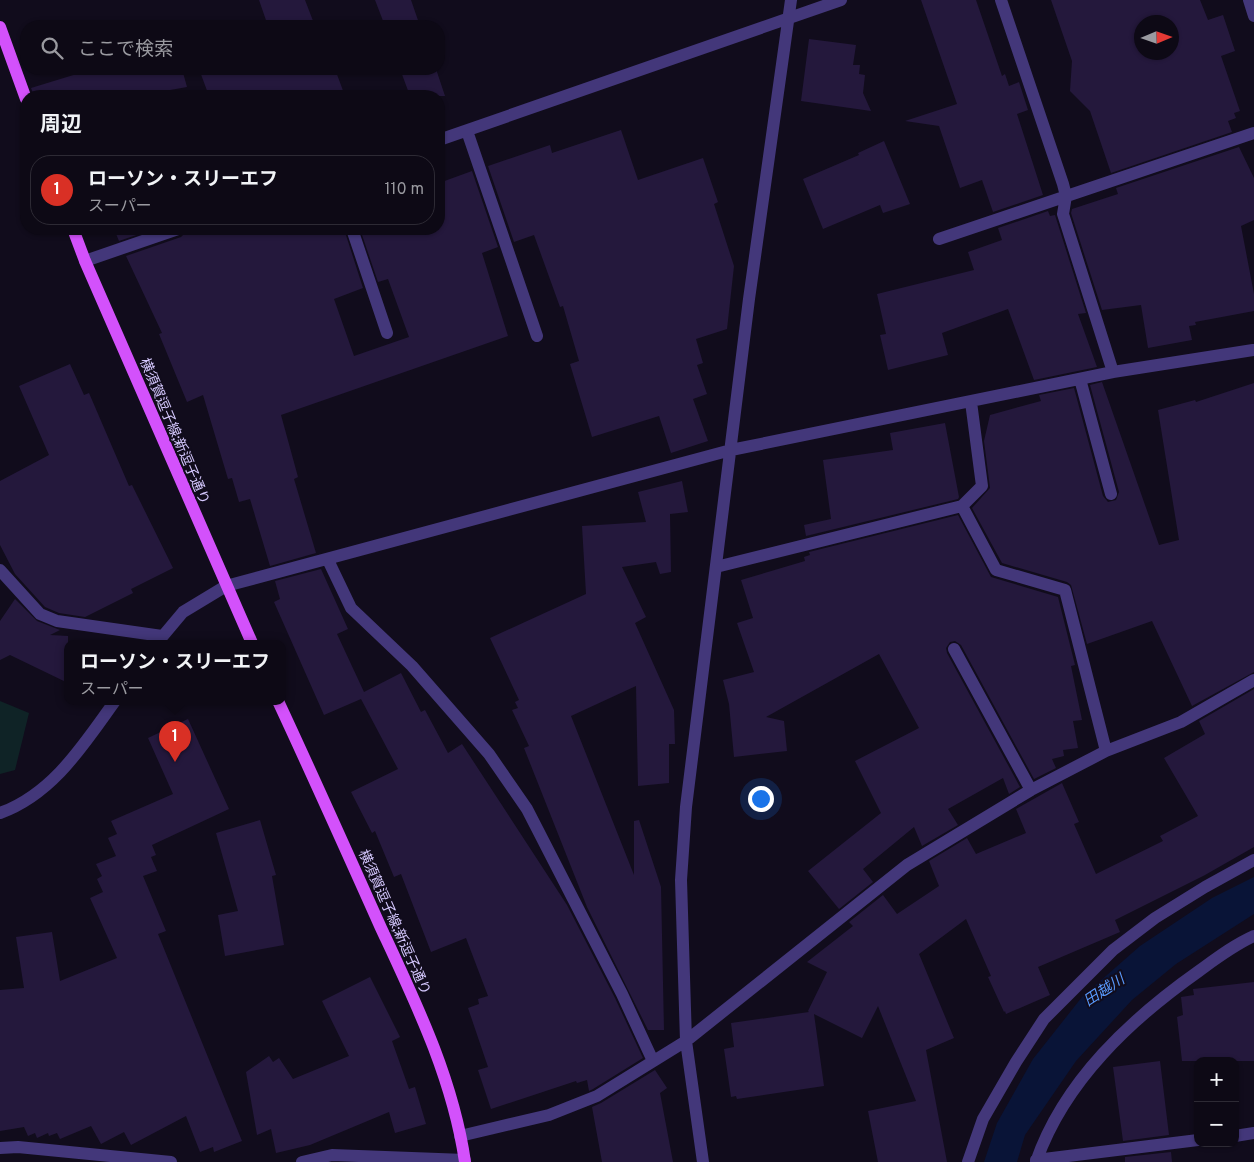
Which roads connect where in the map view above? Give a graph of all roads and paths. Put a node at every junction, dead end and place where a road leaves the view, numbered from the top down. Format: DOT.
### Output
graph roads {
  1 [pos="791,0"];
  2 [pos="841,0"];
  3 [pos="1001,0"];
  4 [pos="1249,0"];
  5 [pos="1254,16"];
  6 [pos="789,18"];
  7 [pos="0,27"];
  8 [pos="23,90"];
  9 [pos="467,131"];
  10 [pos="1254,133"];
  11 [pos="445,138"];
  12 [pos="1066,196"];
  13 [pos="75,235"];
  14 [pos="161,235"];
  15 [pos="354,235"];
  16 [pos="939,239"];
  17 [pos="85,261"];
  18 [pos="386,333"];
  19 [pos="537,336"];
  20 [pos="1253,350"];
  21 [pos="1113,372"];
  22 [pos="1080,379"];
  23 [pos="971,402"];
  24 [pos="731,450"];
  25 [pos="1111,494"];
  26 [pos="962,506"];
  27 [pos="328,560"];
  28 [pos="716,567"];
  29 [pos="0,570"];
  30 [pos="226,586"];
  31 [pos="160,640"];
  32 [pos="251,640"];
  33 [pos="954,649"];
  34 [pos="1254,680"];
  35 [pos="112,705"];
  36 [pos="280,705"];
  37 [pos="1106,751"];
  38 [pos="1031,790"];
  39 [pos="0,813"];
  40 [pos="1254,860"];
  41 [pos="1254,936"];
  42 [pos="686,1041"];
  43 [pos="653,1061"];
  44 [pos="1254,1133"];
  45 [pos="1239,1135"];
  46 [pos="460,1136"];
  47 [pos="1194,1141"];
  48 [pos="0,1148"];
  49 [pos="465,1161"];
  50 [pos="1036,1161"];
  51 [pos="171,1162"];
  52 [pos="302,1162"];
  53 [pos="703,1162"];
  54 [pos="968,1162"];
  1 -- 6 [label="street"];
  2 -- 6 [label="street"];
  3 -- 12 [label="street"];
  4 -- 5 [label="street"];
  6 -- 9 [label="street"];
  6 -- 24 [label="street"];
  7 -- 8 [label="main road"];
  9 -- 11 [label="street"];
  9 -- 19 [label="street"];
  10 -- 12 [label="street"];
  12 -- 16 [label="street"];
  12 -- 21 [label="street"];
  13 -- 17 [label="main road, 横須賀逗子線;新逗子通り"];
  14 -- 17 [label="street"];
  15 -- 18 [label="street"];
  17 -- 30 [label="main road, 横須賀逗子線;新逗子通り"];
  20 -- 21 [label="street"];
  21 -- 22 [label="street"];
  22 -- 23 [label="street"];
  22 -- 25 [label="street"];
  23 -- 24 [label="street"];
  23 -- 26 [label="street"];
  24 -- 27 [label="street"];
  24 -- 28 [label="street"];
  26 -- 28 [label="street"];
  26 -- 37 [label="street"];
  27 -- 30 [label="street"];
  27 -- 43 [label="street"];
  28 -- 42 [label="street"];
  29 -- 31 [label="street"];
  30 -- 31 [label="street"];
  30 -- 32 [label="main road, 横須賀逗子線;新逗子通り"];
  33 -- 38 [label="street"];
  34 -- 37 [label="street"];
  35 -- 39 [label="street"];
  36 -- 46 [label="main road, 横須賀逗子線;新逗子通り"];
  37 -- 38 [label="street"];
  38 -- 42 [label="street"];
  40 -- 54 [label="street"];
  41 -- 50 [label="street"];
  42 -- 43 [label="street"];
  42 -- 53 [label="street"];
  43 -- 46 [label="street"];
  44 -- 45 [label="street"];
  46 -- 49 [label="main road, 横須賀逗子線;新逗子通り"];
  47 -- 50 [label="street"];
  48 -- 51 [label="street"];
  49 -- 52 [label="street"];
}
